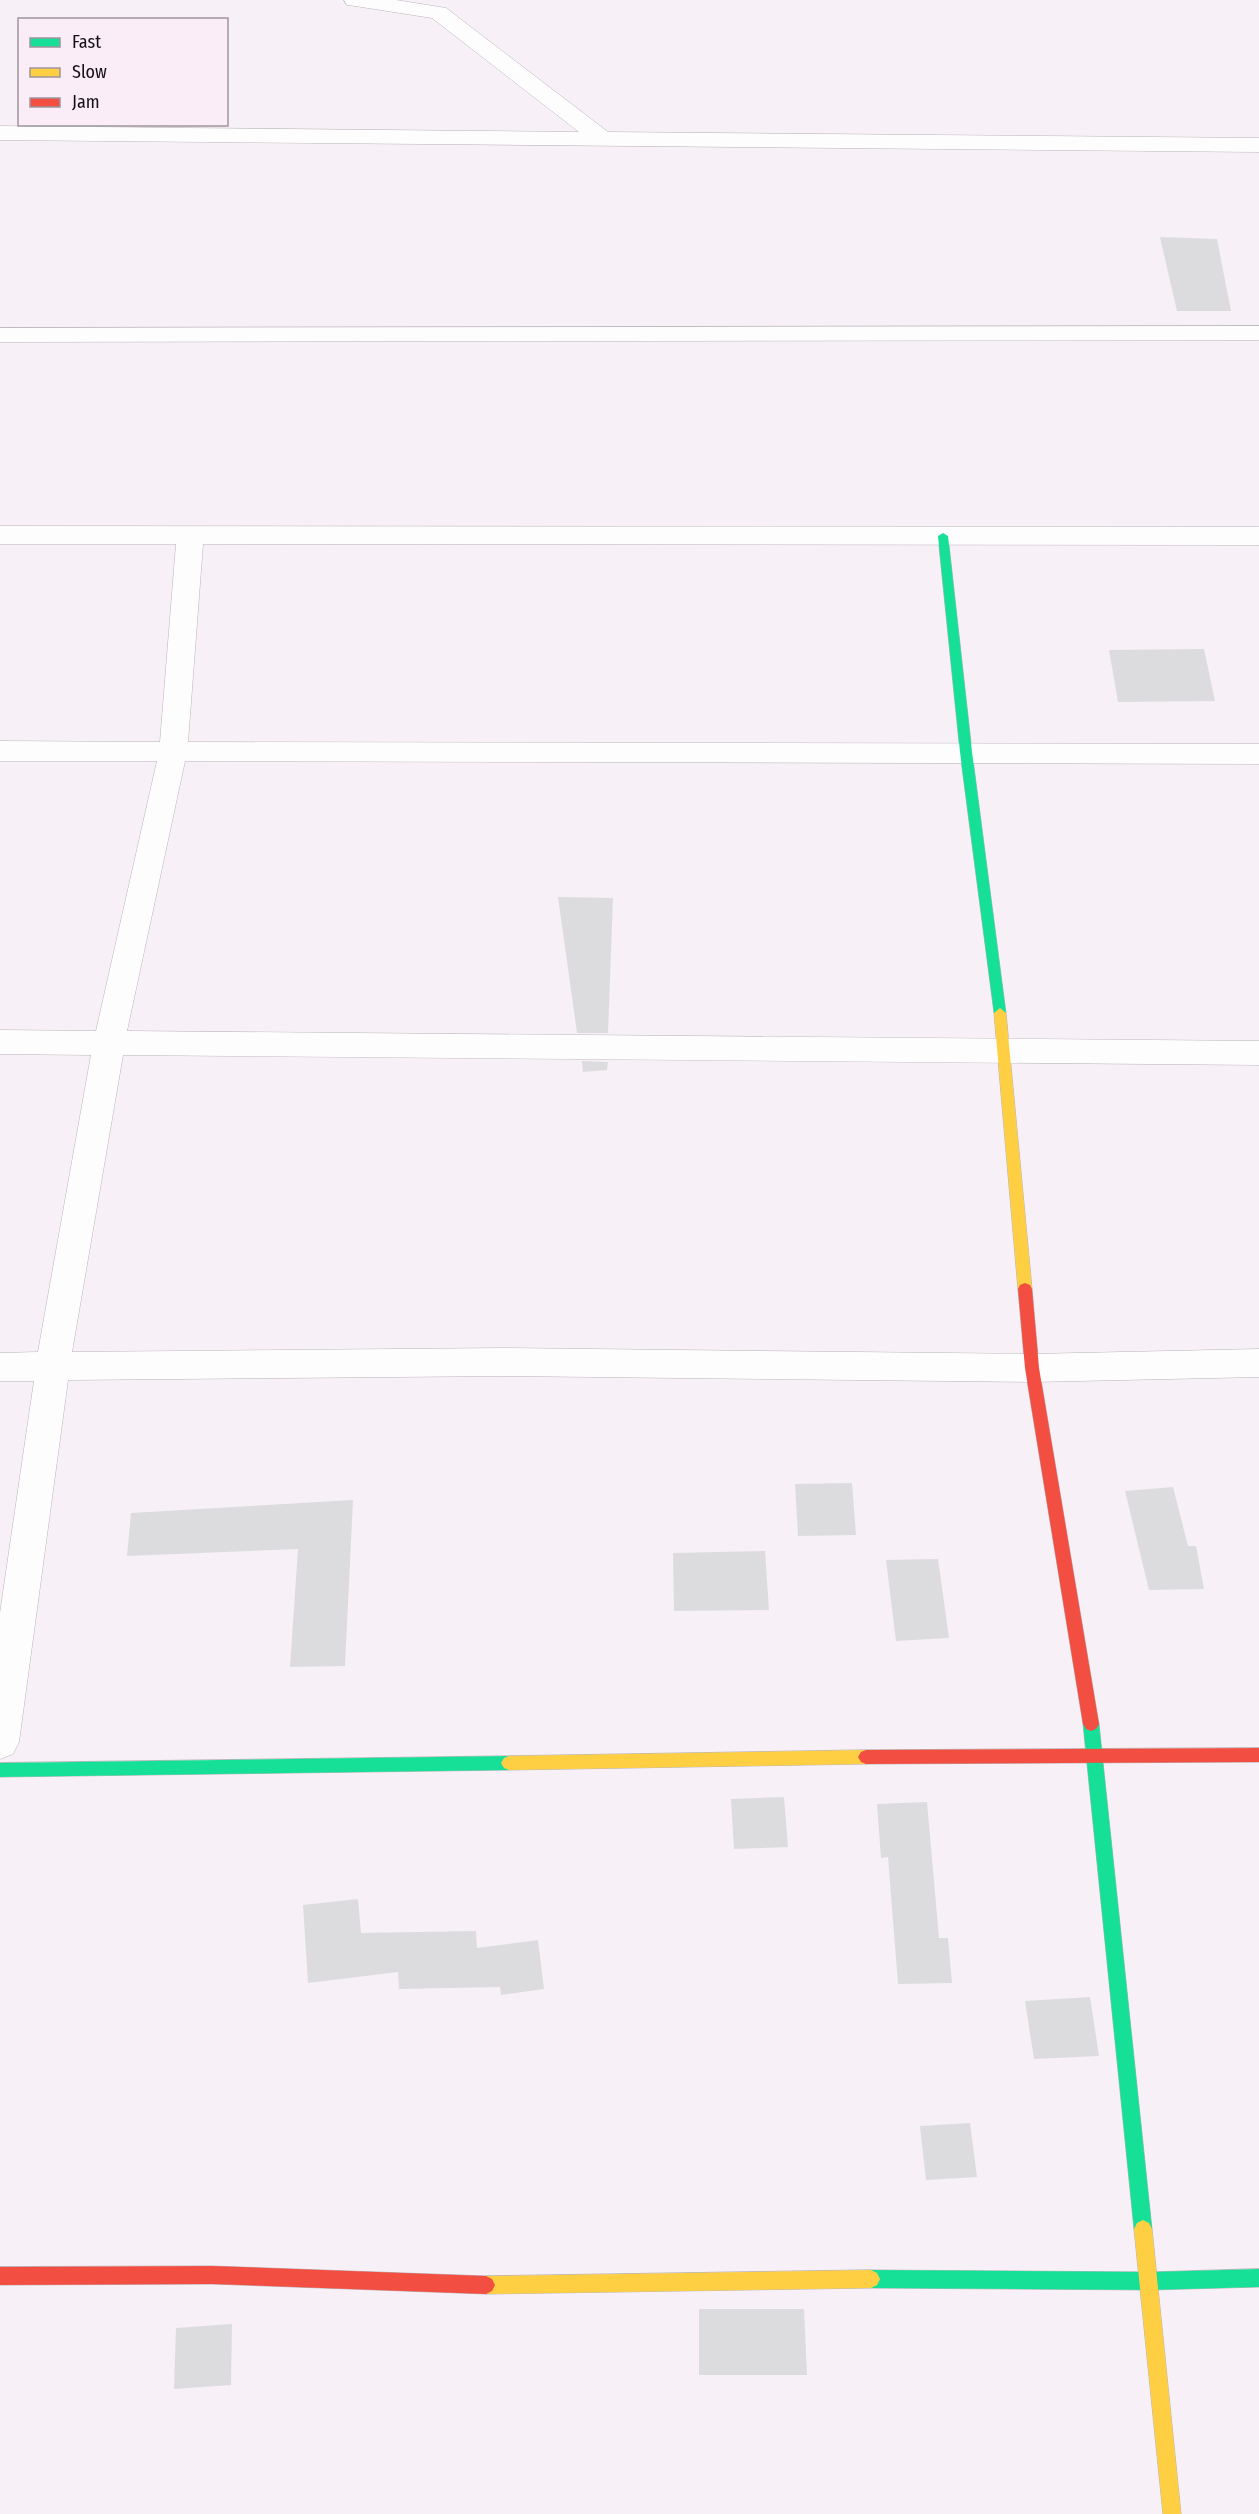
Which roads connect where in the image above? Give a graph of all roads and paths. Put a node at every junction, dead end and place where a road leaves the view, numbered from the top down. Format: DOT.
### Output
graph roads {
  1 [pos="356,0"];
  2 [pos="0,133"];
  3 [pos="603,139"];
  4 [pos="1259,146"];
  5 [pos="1259,333"];
  6 [pos="0,335"];
  7 [pos="0,535"];
  8 [pos="190,535"];
  9 [pos="943,536"];
  10 [pos="1259,536"];
  11 [pos="0,751"];
  12 [pos="173,751"];
  13 [pos="966,752"];
  14 [pos="1259,754"];
  15 [pos="0,1042"];
  16 [pos="109,1043"];
  17 [pos="1005,1050"];
  18 [pos="1259,1053"];
  19 [pos="1259,1363"];
  20 [pos="53,1366"];
  21 [pos="0,1367"];
  22 [pos="1032,1368"];
  23 [pos="0,1742"];
  24 [pos="1096,1755"];
  25 [pos="1259,1755"];
  26 [pos="0,1770"];
  27 [pos="0,2276"];
  28 [pos="1259,2278"];
  29 [pos="1150,2281"];
  30 [pos="1172,2514"];
  1 -- 3 [label="street"];
  2 -- 3 [label="street"];
  3 -- 4 [label="street"];
  5 -- 6 [label="street"];
  7 -- 8 [label="street"];
  8 -- 9 [label="street"];
  8 -- 12 [label="street"];
  9 -- 10 [label="street"];
  9 -- 13 [label="street"];
  11 -- 12 [label="street"];
  12 -- 13 [label="street"];
  12 -- 16 [label="street"];
  13 -- 14 [label="street"];
  13 -- 17 [label="street"];
  15 -- 16 [label="street"];
  16 -- 17 [label="street"];
  16 -- 20 [label="street"];
  17 -- 18 [label="street"];
  17 -- 22 [label="street"];
  19 -- 22 [label="street"];
  20 -- 21 [label="street"];
  20 -- 22 [label="street"];
  20 -- 23 [label="street"];
  22 -- 24 [label="street"];
  24 -- 25 [label="street"];
  24 -- 26 [label="street"];
  24 -- 29 [label="street"];
  27 -- 29 [label="street"];
  28 -- 29 [label="street"];
  29 -- 30 [label="street"];
}
